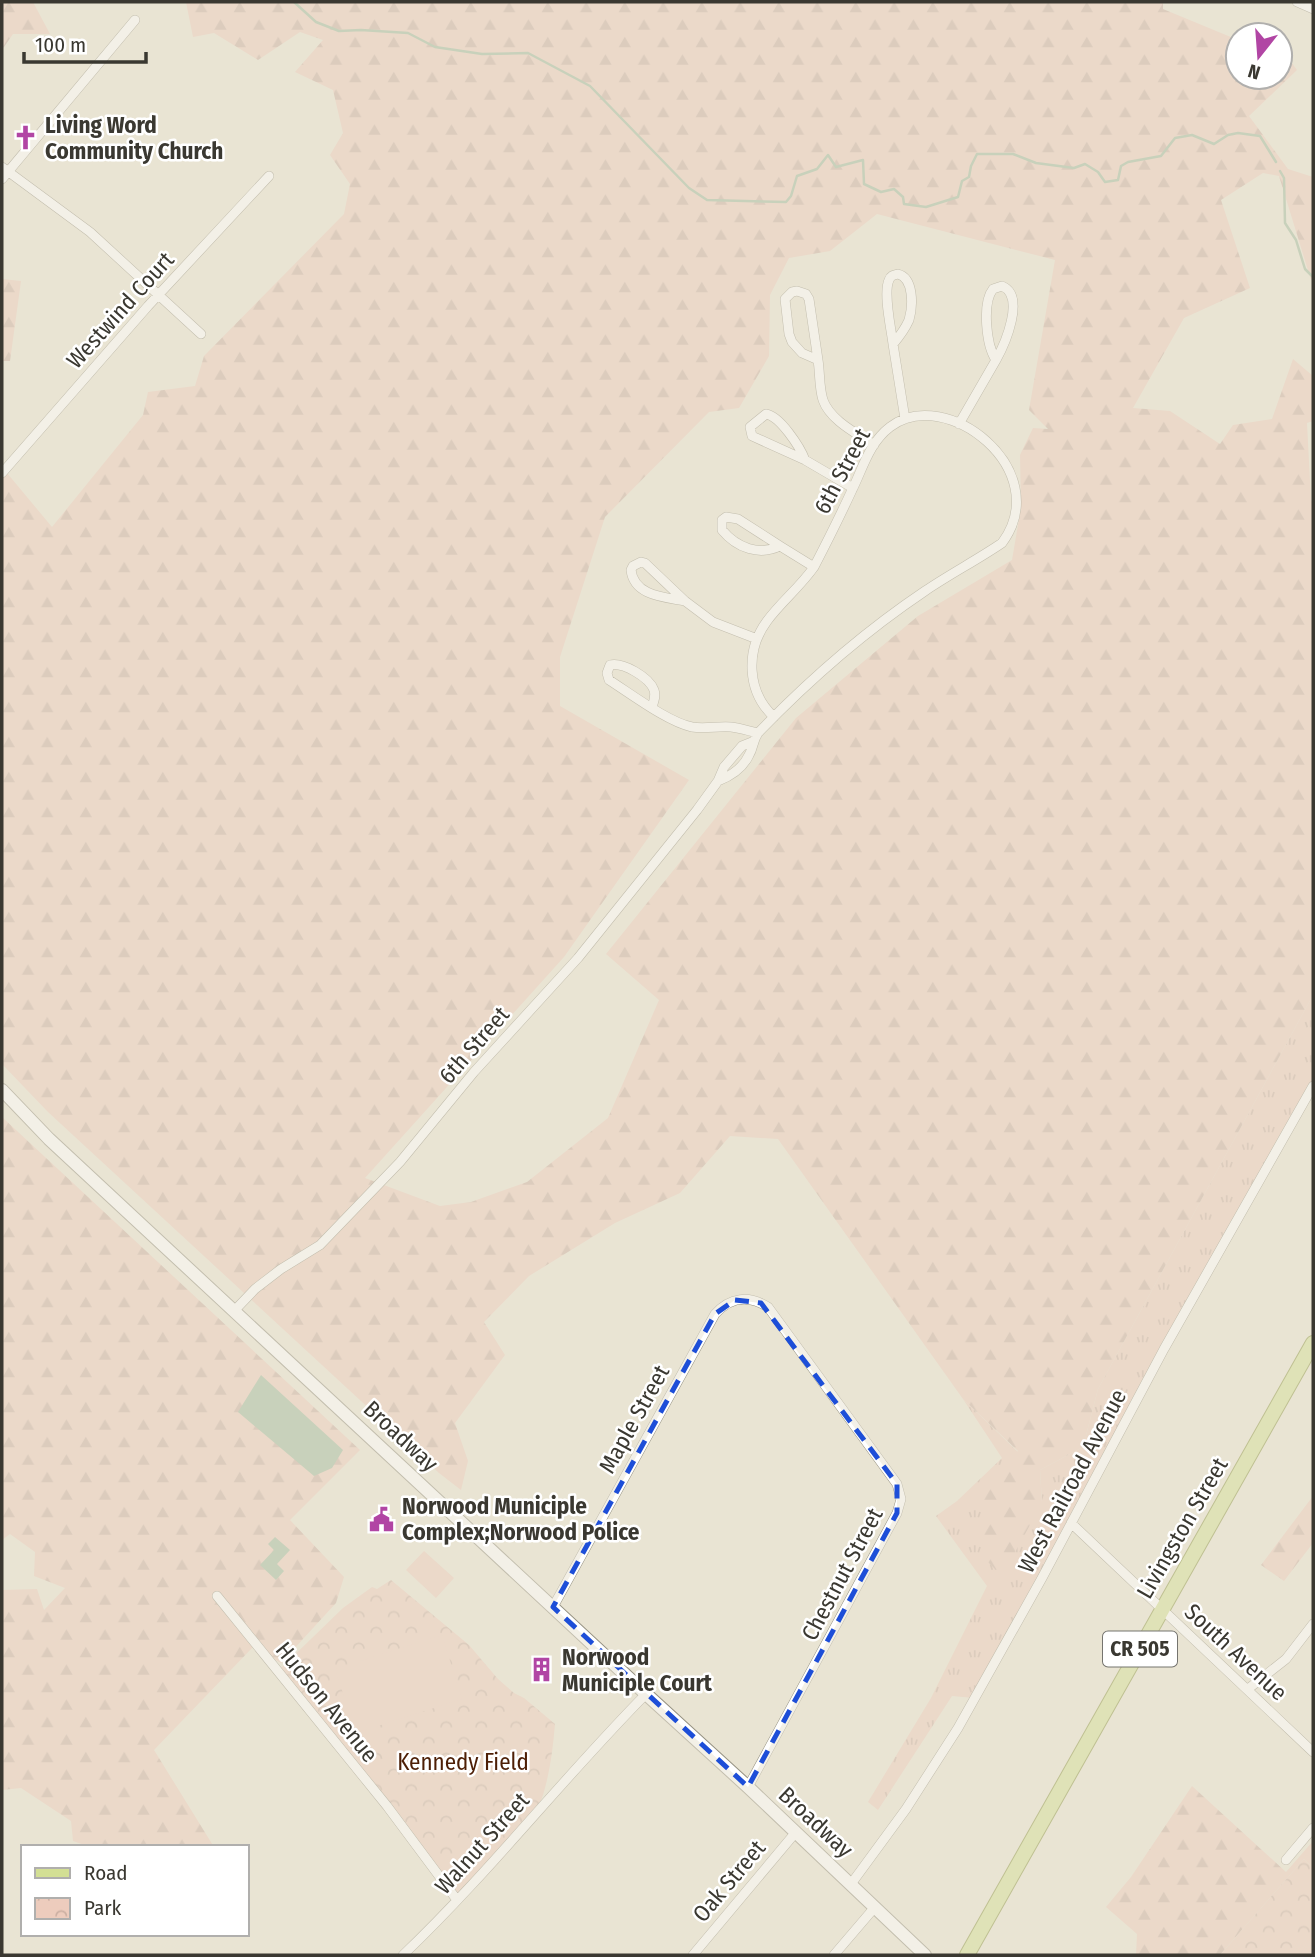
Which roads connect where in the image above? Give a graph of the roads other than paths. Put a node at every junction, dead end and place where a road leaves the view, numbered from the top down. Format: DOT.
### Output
graph roads {
  1 [pos="1297,2"];
  2 [pos="1313,9"];
  3 [pos="135,20"];
  4 [pos="4,173"];
  5 [pos="269,176"];
  6 [pos="158,295"];
  7 [pos="201,334"];
  8 [pos="893,344"];
  9 [pos="818,360"];
  10 [pos="996,360"];
  11 [pos="905,419"];
  12 [pos="959,425"];
  13 [pos="874,444"];
  14 [pos="805,460"];
  15 [pos="2,473"];
  16 [pos="853,488"];
  17 [pos="780,546"];
  18 [pos="814,567"];
  19 [pos="685,601"];
  20 [pos="757,639"];
  21 [pos="652,707"];
  22 [pos="774,717"];
  23 [pos="758,733"];
  24 [pos="1313,1086"];
  25 [pos="2,1090"];
  26 [pos="235,1310"];
  27 [pos="776,1317"];
  28 [pos="1313,1343"];
  29 [pos="1071,1523"];
  30 [pos="217,1597"];
  31 [pos="553,1607"];
  32 [pos="1162,1609"];
  33 [pos="1313,1624"];
  34 [pos="1248,1689"];
  35 [pos="646,1695"];
  36 [pos="1313,1752"];
  37 [pos="748,1787"];
  38 [pos="1313,1828"];
  39 [pos="796,1832"];
  40 [pos="1286,1860"];
  41 [pos="851,1884"];
  42 [pos="457,1900"];
  43 [pos="875,1907"];
  44 [pos="403,1955"];
  45 [pos="693,1955"];
  46 [pos="834,1955"];
  47 [pos="925,1955"];
  48 [pos="967,1955"];
  1 -- 2 [label="street"];
  3 -- 4 [label="street"];
  4 -- 6 [label="street"];
  5 -- 6 [label="street, Westwind Court"];
  6 -- 7 [label="street"];
  6 -- 15 [label="street, Westwind Court"];
  8 -- 8 [label="street"];
  8 -- 11 [label="street"];
  9 -- 9 [label="street"];
  9 -- 13 [label="street"];
  10 -- 10 [label="street"];
  10 -- 12 [label="street"];
  11 -- 12 [label="street, 6th Street"];
  11 -- 13 [label="street, 6th Street"];
  12 -- 22 [label="street, 6th Street"];
  13 -- 16 [label="street, 6th Street"];
  14 -- 14 [label="street"];
  14 -- 16 [label="street"];
  16 -- 18 [label="street, 6th Street"];
  17 -- 17 [label="street"];
  17 -- 18 [label="street"];
  18 -- 20 [label="street, 6th Street"];
  19 -- 19 [label="street"];
  19 -- 20 [label="street"];
  20 -- 22 [label="street, 6th Street"];
  21 -- 21 [label="street"];
  21 -- 23 [label="street"];
  22 -- 23 [label="street, 6th Street"];
  23 -- 26 [label="street, 6th Street"];
  24 -- 29 [label="street, West Railroad Avenue"];
  25 -- 26 [label="street, Broadway"];
  26 -- 31 [label="street, Broadway"];
  27 -- 31 [label="street, Maple Street"];
  27 -- 37 [label="street, Chestnut Street"];
  28 -- 32 [label="main road, Livingston Street / CR 505"];
  29 -- 32 [label="street, South Avenue"];
  29 -- 41 [label="street, West Railroad Avenue"];
  30 -- 42 [label="street, Hudson Avenue"];
  31 -- 35 [label="street, Broadway"];
  32 -- 34 [label="street, South Avenue"];
  32 -- 48 [label="main road, Livingston Street / CR 505"];
  33 -- 34 [label="street"];
  34 -- 36 [label="street, South Avenue"];
  35 -- 37 [label="street, Broadway"];
  35 -- 42 [label="street, Walnut Street"];
  37 -- 39 [label="street, Broadway"];
  38 -- 40 [label="street"];
  39 -- 41 [label="street, Broadway"];
  39 -- 45 [label="street, Oak Street"];
  41 -- 43 [label="street, Broadway"];
  42 -- 44 [label="street, Walnut Street"];
  43 -- 46 [label="street"];
  43 -- 47 [label="street, Broadway"];
}
